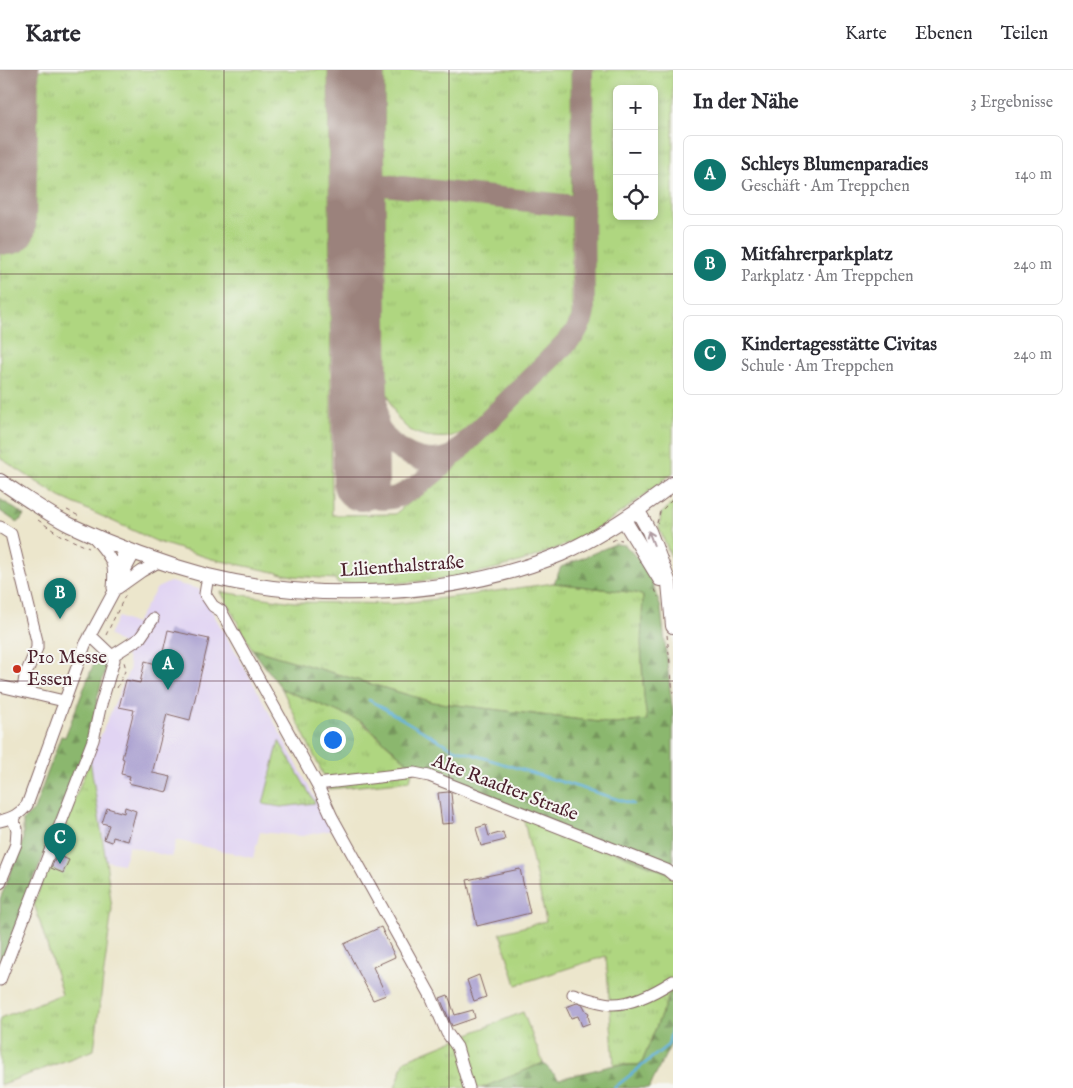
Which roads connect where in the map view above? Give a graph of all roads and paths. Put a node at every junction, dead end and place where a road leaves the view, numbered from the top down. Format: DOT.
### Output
graph roads {
  1 [pos="0,481"];
  2 [pos="673,484"];
  3 [pos="62,507"];
  4 [pos="638,511"];
  5 [pos="82,517"];
  6 [pos="624,520"];
  7 [pos="0,527"];
  8 [pos="93,536"];
  9 [pos="130,550"];
  10 [pos="160,561"];
  11 [pos="114,571"];
  12 [pos="208,576"];
  13 [pos="654,586"];
  14 [pos="112,592"];
  15 [pos="666,602"];
  16 [pos="153,619"];
  17 [pos="670,628"];
  18 [pos="90,635"];
  19 [pos="112,656"];
  20 [pos="0,686"];
  21 [pos="23,690"];
  22 [pos="673,693"];
  23 [pos="64,701"];
  24 [pos="317,784"];
  25 [pos="12,818"];
  26 [pos="0,821"];
  27 [pos="673,875"];
  28 [pos="0,883"];
  29 [pos="0,980"];
  30 [pos="673,981"];
  31 [pos="573,994"];
  32 [pos="469,1088"];
  1 -- 8 [label="main road, Lilienthalstraße"];
  2 -- 4 [label="main road, Lilienthalstraße"];
  3 -- 5 [label="path"];
  4 -- 6 [label="main road, Lilienthalstraße"];
  15 -- 4 [label="main road, one-way"];
  6 -- 12 [label="main road, Lilienthalstraße"];
  6 -- 15 [label="main road"];
  7 -- 21 [label="street"];
  8 -- 9 [label="main road, Lilienthalstraße"];
  8 -- 11 [label="street"];
  9 -- 10 [label="main road, Lilienthalstraße"];
  9 -- 11 [label="street"];
  9 -- 14 [label="street"];
  10 -- 12 [label="main road, Lilienthalstraße"];
  10 -- 14 [label="street"];
  11 -- 14 [label="street"];
  12 -- 24 [label="street"];
  13 -- 15 [label="path"];
  14 -- 18 [label="street"];
  15 -- 17 [label="main road"];
  16 -- 19 [label="street"];
  17 -- 22 [label="path"];
  18 -- 19 [label="street"];
  18 -- 23 [label="street"];
  19 -- 29 [label="street"];
  20 -- 21 [label="street"];
  21 -- 23 [label="street"];
  23 -- 25 [label="street"];
  24 -- 27 [label="street, Alte Raadter Straße"];
  24 -- 32 [label="street"];
  25 -- 26 [label="street"];
  25 -- 28 [label="street"];
  30 -- 31 [label="street"];
}
